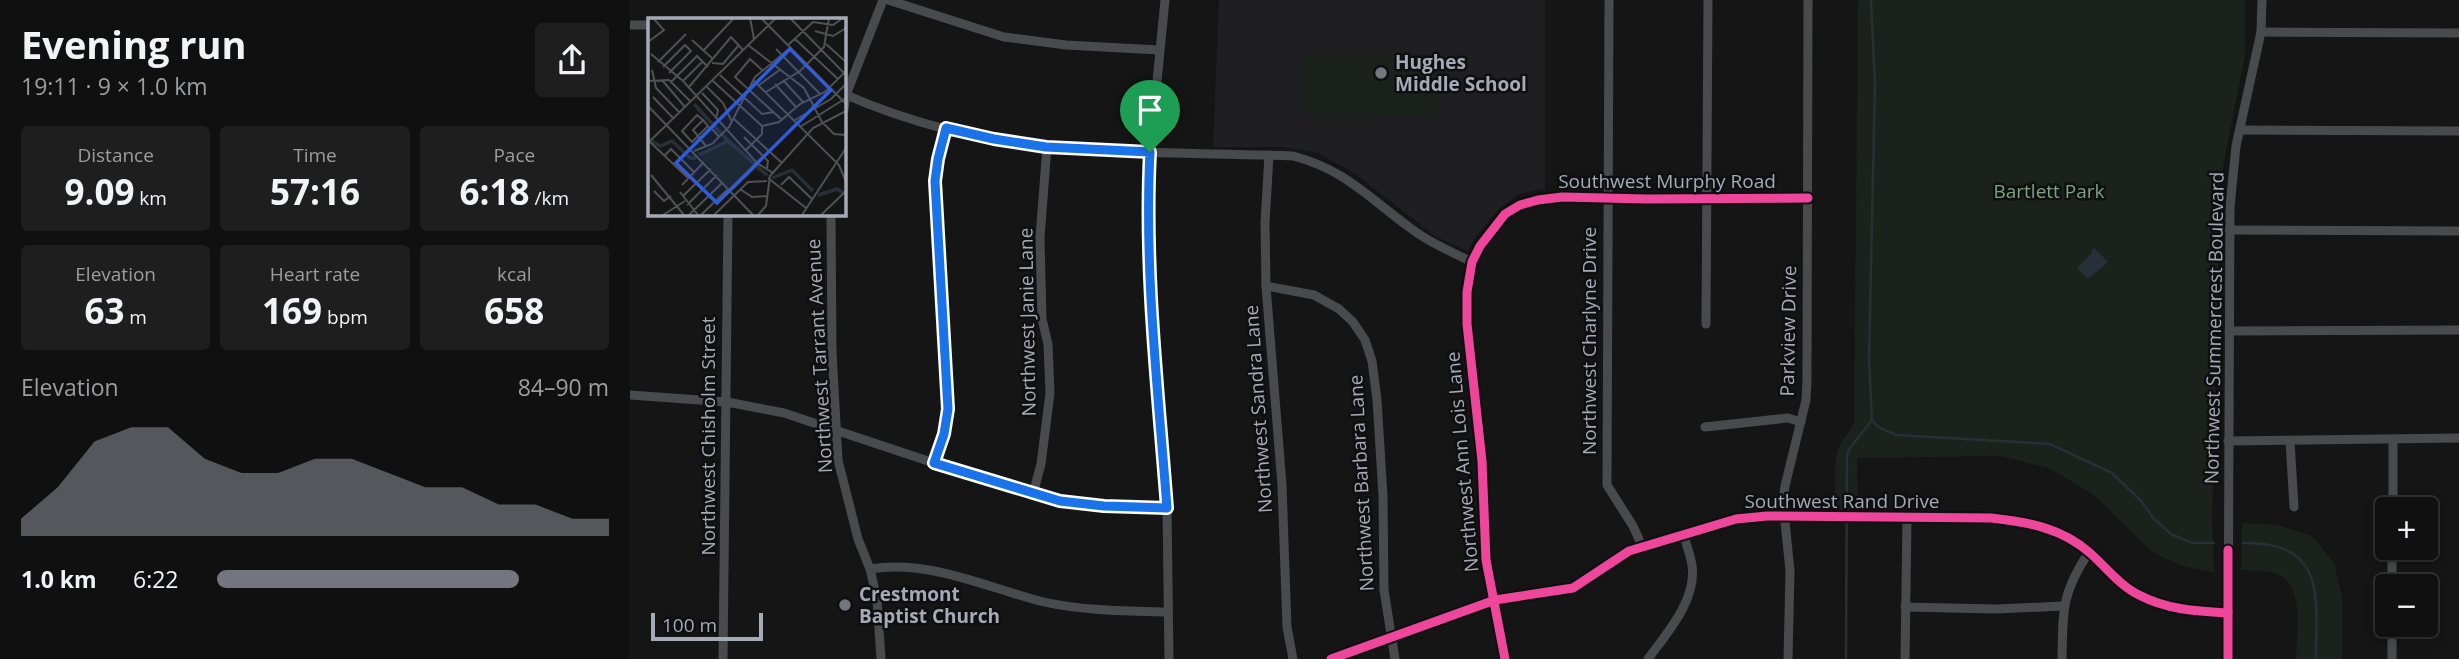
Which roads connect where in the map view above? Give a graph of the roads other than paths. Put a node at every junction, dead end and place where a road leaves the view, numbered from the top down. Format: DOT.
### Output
graph roads {
  1 [pos="886,0"];
  2 [pos="1165,0"];
  3 [pos="1609,0"];
  4 [pos="1708,0"];
  5 [pos="1808,0"];
  6 [pos="2262,0"];
  7 [pos="630,25"];
  8 [pos="648,25"];
  9 [pos="2261,32"];
  10 [pos="2459,33"];
  11 [pos="1159,50"];
  12 [pos="845,95"];
  13 [pos="946,128"];
  14 [pos="2241,130"];
  15 [pos="2459,131"];
  16 [pos="1046,147"];
  17 [pos="1150,152"];
  18 [pos="1269,155"];
  19 [pos="1607,197"];
  20 [pos="1708,197"];
  21 [pos="1808,198"];
  22 [pos="728,215"];
  23 [pos="831,215"];
  24 [pos="2230,230"];
  25 [pos="2459,231"];
  26 [pos="1472,262"];
  27 [pos="1266,286"];
  28 [pos="1706,324"];
  29 [pos="2459,330"];
  30 [pos="2229,331"];
  31 [pos="630,395"];
  32 [pos="727,402"];
  33 [pos="1801,422"];
  34 [pos="1705,427"];
  35 [pos="836,430"];
  36 [pos="2459,438"];
  37 [pos="2393,439"];
  38 [pos="2290,441"];
  39 [pos="2228,442"];
  40 [pos="934,463"];
  41 [pos="1033,494"];
  42 [pos="2393,497"];
  43 [pos="2294,507"];
  44 [pos="1167,508"];
  45 [pos="1785,517"];
  46 [pos="1907,517"];
  47 [pos="1683,533"];
  48 [pos="1642,546"];
  49 [pos="2089,552"];
  50 [pos="870,569"];
  51 [pos="1495,600"];
  52 [pos="1905,607"];
  53 [pos="2063,607"];
  54 [pos="1168,612"];
  55 [pos="2228,614"];
  56 [pos="2392,637"];
  57 [pos="1391,639"];
  58 [pos="723,659"];
  59 [pos="881,659"];
  60 [pos="1169,659"];
  61 [pos="1293,659"];
  62 [pos="1331,659"];
  63 [pos="1395,659"];
  64 [pos="1505,659"];
  65 [pos="1648,659"];
  66 [pos="1788,659"];
  67 [pos="1905,659"];
  68 [pos="2062,659"];
  69 [pos="2228,659"];
  70 [pos="2392,659"];
  1 -- 11 [label="street"];
  1 -- 12 [label="street"];
  2 -- 11 [label="street"];
  3 -- 19 [label="street, Northwest Charlyne Drive"];
  4 -- 20 [label="street"];
  5 -- 21 [label="street, Parkview Drive"];
  6 -- 9 [label="street, Northwest Summercrest Boulevard"];
  7 -- 8 [label="street"];
  9 -- 10 [label="street"];
  9 -- 14 [label="street, Northwest Summercrest Boulevard"];
  11 -- 17 [label="street"];
  12 -- 13 [label="street"];
  13 -- 16 [label="street"];
  13 -- 40 [label="street"];
  14 -- 15 [label="street"];
  14 -- 24 [label="street, Northwest Summercrest Boulevard"];
  16 -- 17 [label="street"];
  16 -- 41 [label="street, Northwest Janie Lane"];
  17 -- 18 [label="street"];
  17 -- 44 [label="street"];
  18 -- 26 [label="street"];
  18 -- 27 [label="street, Northwest Sandra Lane"];
  19 -- 20 [label="street, Southwest Murphy Road"];
  19 -- 26 [label="street, Southwest Murphy Road"];
  19 -- 48 [label="street, Northwest Charlyne Drive"];
  20 -- 21 [label="street, Southwest Murphy Road"];
  20 -- 28 [label="street"];
  21 -- 33 [label="street, Parkview Drive"];
  22 -- 32 [label="street, Northwest Chisholm Street"];
  23 -- 35 [label="street, Northwest Tarrant Avenue"];
  24 -- 25 [label="street"];
  24 -- 30 [label="street, Northwest Summercrest Boulevard"];
  26 -- 51 [label="street, Northwest Ann Lois Lane"];
  27 -- 57 [label="street, Northwest Barbara Lane"];
  27 -- 61 [label="street, Northwest Sandra Lane"];
  29 -- 30 [label="street"];
  30 -- 39 [label="street, Northwest Summercrest Boulevard"];
  31 -- 32 [label="street"];
  32 -- 35 [label="street"];
  32 -- 58 [label="street, Northwest Chisholm Street"];
  33 -- 34 [label="street"];
  33 -- 45 [label="street, Parkview Drive"];
  35 -- 40 [label="street"];
  35 -- 50 [label="street, Northwest Tarrant Avenue"];
  36 -- 37 [label="street"];
  37 -- 38 [label="street"];
  37 -- 42 [label="street"];
  38 -- 39 [label="street"];
  38 -- 43 [label="street"];
  39 -- 55 [label="street, Northwest Summercrest Boulevard"];
  40 -- 41 [label="street"];
  41 -- 44 [label="street"];
  44 -- 54 [label="street"];
  45 -- 46 [label="street, Southwest Rand Drive"];
  45 -- 47 [label="street, Southwest Rand Drive"];
  45 -- 66 [label="street, Parkview Drive"];
  46 -- 49 [label="street, Southwest Rand Drive"];
  46 -- 52 [label="street"];
  47 -- 48 [label="street, Southwest Rand Drive"];
  47 -- 65 [label="street"];
  48 -- 51 [label="street, Southwest Rand Drive"];
  49 -- 53 [label="street"];
  49 -- 55 [label="street, Southwest Rand Drive"];
  50 -- 54 [label="street"];
  50 -- 59 [label="street, Northwest Tarrant Avenue"];
  51 -- 57 [label="street, Southwest Rand Drive"];
  51 -- 64 [label="street, Northwest Ann Lois Lane"];
  52 -- 53 [label="street"];
  52 -- 67 [label="street"];
  53 -- 68 [label="street"];
  54 -- 60 [label="street"];
  55 -- 69 [label="street"];
  56 -- 70 [label="street"];
  57 -- 62 [label="street, Southwest Rand Drive"];
  57 -- 63 [label="street, Northwest Barbara Lane"];
}
